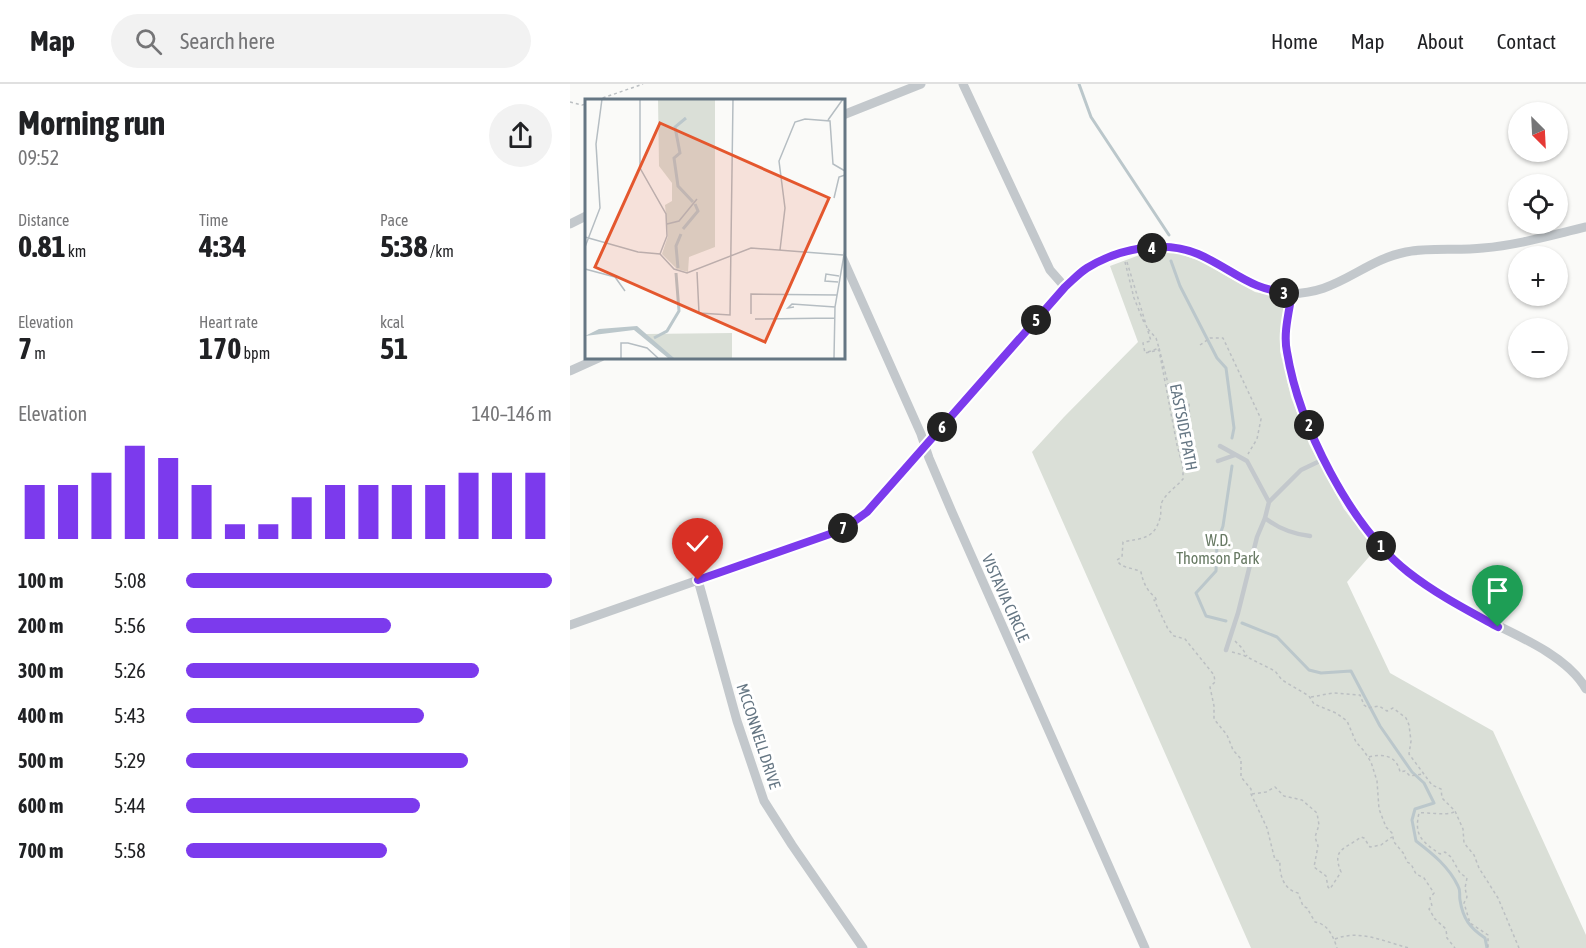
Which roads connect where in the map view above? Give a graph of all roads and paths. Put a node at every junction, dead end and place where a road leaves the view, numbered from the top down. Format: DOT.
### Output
graph roads {
  1 [pos="643,84"];
  2 [pos="921,84"];
  3 [pos="963,84"];
  4 [pos="600,99"];
  5 [pos="570,102"];
  6 [pos="585,104"];
  7 [pos="844,115"];
  8 [pos="585,216"];
  9 [pos="570,224"];
  10 [pos="1586,227"];
  11 [pos="844,261"];
  12 [pos="1126,261"];
  13 [pos="1065,287"];
  14 [pos="1292,293"];
  15 [pos="1147,327"];
  16 [pos="1200,345"];
  17 [pos="1159,348"];
  18 [pos="1147,352"];
  19 [pos="599,358"];
  20 [pos="570,371"];
  21 [pos="1190,430"];
  22 [pos="1220,446"];
  23 [pos="925,447"];
  24 [pos="1235,455"];
  25 [pos="1325,459"];
  26 [pos="1218,461"];
  27 [pos="1247,461"];
  28 [pos="1269,502"];
  29 [pos="1265,518"];
  30 [pos="1310,536"];
  31 [pos="698,580"];
  32 [pos="570,625"];
  33 [pos="1231,637"];
  34 [pos="1226,650"];
  35 [pos="1247,657"];
  36 [pos="1586,689"];
  37 [pos="1310,698"];
  38 [pos="1368,757"];
  39 [pos="1421,774"];
  40 [pos="1251,794"];
  41 [pos="1455,811"];
  42 [pos="1393,836"];
  43 [pos="1334,940"];
  44 [pos="863,948"];
  45 [pos="1145,948"];
  46 [pos="1337,948"];
  47 [pos="1409,948"];
  48 [pos="1455,948"];
  49 [pos="1488,948"];
  50 [pos="1519,948"];
  1 -- 4 [label="path"];
  2 -- 7 [label="street"];
  3 -- 13 [label="street"];
  5 -- 6 [label="path"];
  8 -- 9 [label="street"];
  10 -- 14 [label="street"];
  11 -- 23 [label="street, VISTAVIA CIRCLE"];
  12 -- 15 [label="path"];
  13 -- 14 [label="street"];
  13 -- 23 [label="street"];
  14 -- 25 [label="street"];
  15 -- 17 [label="path"];
  15 -- 40 [label="path, EASTSIDE PATH"];
  16 -- 27 [label="path"];
  17 -- 18 [label="path"];
  17 -- 21 [label="path"];
  19 -- 20 [label="street"];
  22 -- 24 [label="lane"];
  23 -- 31 [label="street"];
  23 -- 45 [label="street, VISTAVIA CIRCLE"];
  24 -- 26 [label="lane"];
  24 -- 27 [label="lane"];
  25 -- 28 [label="lane"];
  25 -- 36 [label="street"];
  27 -- 28 [label="lane"];
  28 -- 29 [label="lane"];
  29 -- 30 [label="lane"];
  29 -- 33 [label="lane"];
  31 -- 32 [label="street"];
  31 -- 44 [label="street, MCCONNELL DRIVE"];
  33 -- 34 [label="lane"];
  33 -- 35 [label="path"];
  34 -- 35 [label="path"];
  35 -- 37 [label="path"];
  37 -- 38 [label="path"];
  37 -- 39 [label="path"];
  38 -- 39 [label="path"];
  38 -- 42 [label="path"];
  39 -- 41 [label="path"];
  40 -- 42 [label="path"];
  40 -- 43 [label="path, EASTSIDE PATH"];
  41 -- 49 [label="path"];
  41 -- 50 [label="path"];
  42 -- 48 [label="path"];
  43 -- 46 [label="path, EASTSIDE PATH"];
  43 -- 47 [label="path"];
}
